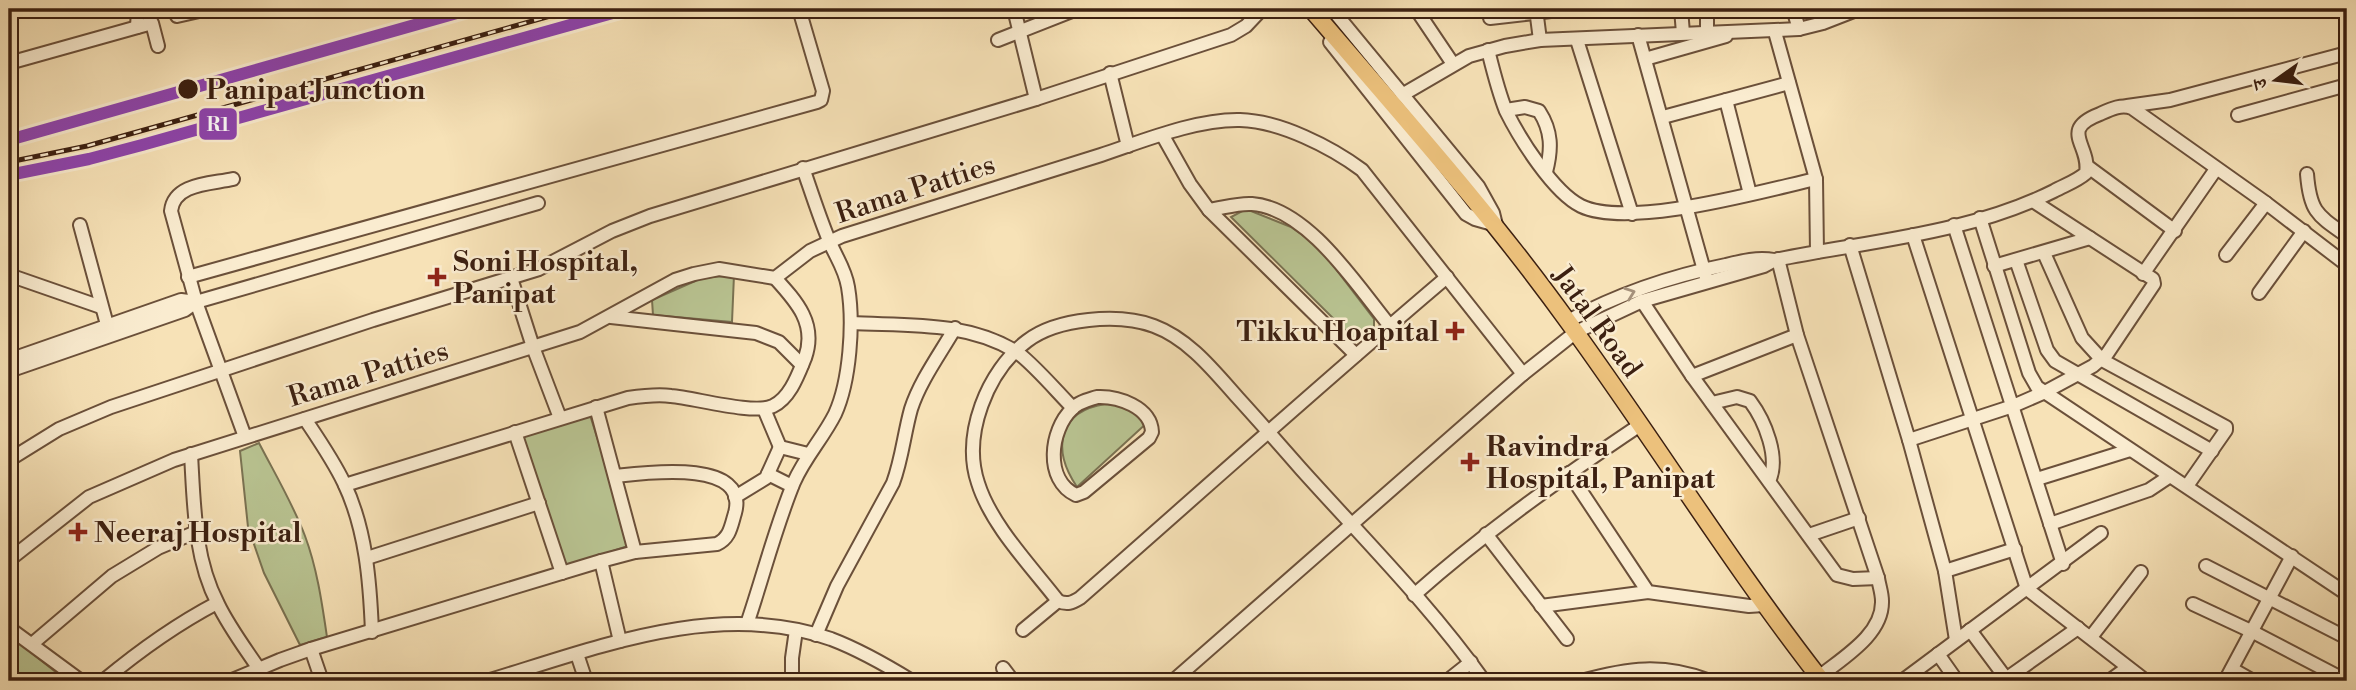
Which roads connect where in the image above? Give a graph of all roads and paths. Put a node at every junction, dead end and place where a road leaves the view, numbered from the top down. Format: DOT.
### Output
graph roads {
  1 [pos="138,9"];
  2 [pos="208,9"];
  3 [pos="799,9"];
  4 [pos="1014,9"];
  5 [pos="1074,9"];
  6 [pos="1262,9"];
  7 [pos="1303,9"];
  8 [pos="1311,9"];
  9 [pos="1332,9"];
  10 [pos="1568,9"];
  11 [pos="1681,9"];
  12 [pos="1707,9"];
  13 [pos="1793,9"];
  14 [pos="1859,9"];
  15 [pos="1424,11"];
  16 [pos="1536,11"];
  17 [pos="175,13"];
  18 [pos="1490,18"];
  19 [pos="137,27"];
  20 [pos="1799,29"];
  21 [pos="1021,32"];
  22 [pos="1707,32"];
  23 [pos="1742,32"];
  24 [pos="1775,32"];
  25 [pos="1684,33"];
  26 [pos="1638,35"];
  27 [pos="999,40"];
  28 [pos="1541,40"];
  29 [pos="1577,40"];
  30 [pos="158,46"];
  31 [pos="1488,50"];
  32 [pos="2347,54"];
  33 [pos="1645,59"];
  34 [pos="9,63"];
  35 [pos="1453,64"];
  36 [pos="1110,73"];
  37 [pos="1789,83"];
  38 [pos="2347,85"];
  39 [pos="1402,95"];
  40 [pos="1036,99"];
  41 [pos="1726,100"];
  42 [pos="2127,106"];
  43 [pos="1506,110"];
  44 [pos="2238,115"];
  45 [pos="1663,117"];
  46 [pos="1163,136"];
  47 [pos="1128,146"];
  48 [pos="2088,166"];
  49 [pos="803,168"];
  50 [pos="2216,169"];
  51 [pos="1546,172"];
  52 [pos="2307,174"];
  53 [pos="233,179"];
  54 [pos="1816,179"];
  55 [pos="1750,194"];
  56 [pos="2033,201"];
  57 [pos="2266,203"];
  58 [pos="538,204"];
  59 [pos="1688,206"];
  60 [pos="1209,210"];
  61 [pos="1632,214"];
  62 [pos="1980,218"];
  63 [pos="80,225"];
  64 [pos="1496,225"];
  65 [pos="1954,225"];
  66 [pos="2175,230"];
  67 [pos="2304,231"];
  68 [pos="1913,234"];
  69 [pos="2347,236"];
  70 [pos="2090,238"];
  71 [pos="829,241"];
  72 [pos="1850,245"];
  73 [pos="1817,252"];
  74 [pos="2044,253"];
  75 [pos="2226,255"];
  76 [pos="1777,259"];
  77 [pos="2016,260"];
  78 [pos="2347,265"];
  79 [pos="1994,267"];
  80 [pos="2143,274"];
  81 [pos="9,275"];
  82 [pos="1706,275"];
  83 [pos="188,277"];
  84 [pos="1447,277"];
  85 [pos="511,278"];
  86 [pos="775,278"];
  87 [pos="2259,292"];
  88 [pos="1642,301"];
  89 [pos="196,302"];
  90 [pos="102,307"];
  91 [pos="611,317"];
  92 [pos="851,323"];
  93 [pos="1390,326"];
  94 [pos="1572,326"];
  95 [pos="955,328"];
  96 [pos="108,331"];
  97 [pos="1797,335"];
  98 [pos="533,347"];
  99 [pos="1016,351"];
  100 [pos="1356,355"];
  101 [pos="9,360"];
  102 [pos="2102,360"];
  103 [pos="802,365"];
  104 [pos="220,370"];
  105 [pos="9,371"];
  106 [pos="1523,374"];
  107 [pos="2076,374"];
  108 [pos="1692,376"];
  109 [pos="2043,393"];
  110 [pos="1712,403"];
  111 [pos="2012,406"];
  112 [pos="596,407"];
  113 [pos="1073,408"];
  114 [pos="764,409"];
  115 [pos="560,418"];
  116 [pos="305,419"];
  117 [pos="1972,421"];
  118 [pos="1640,425"];
  119 [pos="515,432"];
  120 [pos="1269,433"];
  121 [pos="245,437"];
  122 [pos="1909,440"];
  123 [pos="780,447"];
  124 [pos="2130,450"];
  125 [pos="2212,450"];
  126 [pos="191,454"];
  127 [pos="808,454"];
  128 [pos="9,460"];
  129 [pos="1569,473"];
  130 [pos="768,474"];
  131 [pos="615,476"];
  132 [pos="2170,476"];
  133 [pos="2036,479"];
  134 [pos="1769,481"];
  135 [pos="345,485"];
  136 [pos="792,486"];
  137 [pos="2187,486"];
  138 [pos="735,497"];
  139 [pos="539,503"];
  140 [pos="1859,518"];
  141 [pos="2050,524"];
  142 [pos="1352,525"];
  143 [pos="196,532"];
  144 [pos="2101,533"];
  145 [pos="1486,534"];
  146 [pos="1809,535"];
  147 [pos="2015,549"];
  148 [pos="635,552"];
  149 [pos="2292,556"];
  150 [pos="367,558"];
  151 [pos="9,560"];
  152 [pos="601,561"];
  153 [pos="2063,564"];
  154 [pos="2206,566"];
  155 [pos="1945,571"];
  156 [pos="2141,572"];
  157 [pos="562,573"];
  158 [pos="1878,578"];
  159 [pos="2027,589"];
  160 [pos="1648,592"];
  161 [pos="2347,594"];
  162 [pos="1414,595"];
  163 [pos="2270,598"];
  164 [pos="1058,601"];
  165 [pos="217,603"];
  166 [pos="2193,604"];
  167 [pos="1765,605"];
  168 [pos="1541,606"];
  169 [pos="747,624"];
  170 [pos="9,628"];
  171 [pos="2078,628"];
  172 [pos="796,630"];
  173 [pos="1970,630"];
  174 [pos="1023,631"];
  175 [pos="372,632"];
  176 [pos="2253,632"];
  177 [pos="816,635"];
  178 [pos="2091,637"];
  179 [pos="2347,638"];
  180 [pos="1567,639"];
  181 [pos="1956,640"];
  182 [pos="620,641"];
  183 [pos="32,644"];
  184 [pos="311,649"];
  185 [pos="577,653"];
  186 [pos="1938,654"];
  187 [pos="1471,662"];
  188 [pos="1003,668"];
  189 [pos="1666,668"];
  190 [pos="2127,668"];
  191 [pos="259,669"];
  192 [pos="2232,669"];
  193 [pos="1820,679"];
  194 [pos="2006,680"];
  195 [pos="80,681"];
  196 [pos="103,681"];
  197 [pos="230,681"];
  198 [pos="322,681"];
  199 [pos="486,681"];
  200 [pos="586,681"];
  201 [pos="792,681"];
  202 [pos="912,681"];
  203 [pos="1013,681"];
  204 [pos="1173,681"];
  205 [pos="1447,681"];
  206 [pos="1484,681"];
  207 [pos="1581,681"];
  208 [pos="1661,681"];
  209 [pos="1710,681"];
  210 [pos="1902,681"];
  211 [pos="1957,681"];
  212 [pos="2109,681"];
  213 [pos="2146,681"];
  214 [pos="2225,681"];
  215 [pos="2253,681"];
  216 [pos="2347,681"];
  1 -- 19 [label="street"];
  2 -- 17 [label="street"];
  3 -- 83 [label="street"];
  4 -- 21 [label="street"];
  5 -- 21 [label="street"];
  6 -- 36 [label="street"];
  7 -- 64 [label="street"];
  8 -- 64 [label="main road, Jatal Road"];
  9 -- 39 [label="street"];
  10 -- 16 [label="street"];
  11 -- 25 [label="street"];
  12 -- 22 [label="street"];
  13 -- 20 [label="street"];
  14 -- 20 [label="street"];
  15 -- 35 [label="street"];
  16 -- 18 [label="street"];
  16 -- 28 [label="street"];
  19 -- 30 [label="street"];
  19 -- 34 [label="street"];
  20 -- 24 [label="street"];
  21 -- 27 [label="street"];
  21 -- 40 [label="street"];
  22 -- 23 [label="street"];
  22 -- 25 [label="street"];
  23 -- 24 [label="street"];
  23 -- 33 [label="street"];
  24 -- 37 [label="street"];
  25 -- 26 [label="street"];
  26 -- 29 [label="street"];
  26 -- 33 [label="street"];
  28 -- 29 [label="street"];
  28 -- 31 [label="street"];
  29 -- 61 [label="street"];
  31 -- 35 [label="street"];
  31 -- 43 [label="street"];
  32 -- 42 [label="street"];
  33 -- 45 [label="street"];
  35 -- 39 [label="street"];
  36 -- 40 [label="street"];
  36 -- 47 [label="street"];
  37 -- 41 [label="street"];
  37 -- 54 [label="street"];
  38 -- 44 [label="street"];
  39 -- 64 [label="street"];
  40 -- 49 [label="street"];
  41 -- 45 [label="street"];
  41 -- 55 [label="street"];
  42 -- 48 [label="street"];
  42 -- 50 [label="street"];
  43 -- 51 [label="street"];
  43 -- 51 [label="street"];
  45 -- 59 [label="street"];
  46 -- 47 [label="street, Rama Patties"];
  46 -- 60 [label="street"];
  46 -- 84 [label="street, Rama Patties"];
  47 -- 71 [label="street, Rama Patties"];
  48 -- 56 [label="street"];
  48 -- 66 [label="street"];
  49 -- 71 [label="street"];
  49 -- 85 [label="street"];
  50 -- 57 [label="street"];
  50 -- 66 [label="street"];
  51 -- 61 [label="street"];
  52 -- 69 [label="street"];
  53 -- 83 [label="street"];
  54 -- 55 [label="street"];
  54 -- 73 [label="street"];
  55 -- 59 [label="street"];
  56 -- 62 [label="street"];
  56 -- 70 [label="street"];
  57 -- 67 [label="street"];
  57 -- 75 [label="street"];
  58 -- 89 [label="street"];
  59 -- 61 [label="street"];
  59 -- 82 [label="street"];
  60 -- 93 [label="street"];
  60 -- 100 [label="street"];
  62 -- 65 [label="street"];
  62 -- 79 [label="street"];
  63 -- 90 [label="street"];
  64 -- 94 [label="main road, Jatal Road"];
  65 -- 68 [label="street"];
  65 -- 111 [label="street"];
  66 -- 80 [label="street"];
  67 -- 78 [label="street"];
  67 -- 87 [label="street"];
  68 -- 72 [label="street"];
  68 -- 117 [label="street"];
  70 -- 74 [label="street"];
  70 -- 80 [label="street"];
  71 -- 86 [label="street, Rama Patties"];
  71 -- 92 [label="street"];
  72 -- 73 [label="street"];
  72 -- 122 [label="street"];
  73 -- 76 [label="street"];
  74 -- 77 [label="street"];
  74 -- 102 [label="street"];
  76 -- 82 [label="street"];
  76 -- 97 [label="street"];
  77 -- 79 [label="street"];
  77 -- 107 [label="street"];
  79 -- 109 [label="street"];
  80 -- 102 [label="street"];
  81 -- 90 [label="street"];
  82 -- 88 [label="street"];
  94 -- 82 [label="street, one-way"];
  83 -- 89 [label="street"];
  84 -- 93 [label="street"];
  84 -- 106 [label="street, Rama Patties"];
  85 -- 98 [label="street"];
  85 -- 104 [label="street"];
  86 -- 91 [label="street, Rama Patties"];
  86 -- 103 [label="street"];
  88 -- 94 [label="street"];
  88 -- 108 [label="street"];
  89 -- 96 [label="street"];
  89 -- 104 [label="street"];
  90 -- 96 [label="street"];
  91 -- 98 [label="street, Rama Patties"];
  91 -- 103 [label="street"];
  92 -- 95 [label="street"];
  92 -- 127 [label="street"];
  93 -- 100 [label="street"];
  94 -- 106 [label="street"];
  94 -- 118 [label="main road, Jatal Road"];
  95 -- 99 [label="street"];
  95 -- 177 [label="street"];
  96 -- 101 [label="street"];
  96 -- 105 [label="street"];
  97 -- 108 [label="street"];
  97 -- 140 [label="street"];
  98 -- 115 [label="street"];
  98 -- 116 [label="street, Rama Patties"];
  99 -- 113 [label="street"];
  99 -- 120 [label="street"];
  99 -- 164 [label="street"];
  100 -- 120 [label="street"];
  102 -- 107 [label="street"];
  102 -- 125 [label="street"];
  103 -- 114 [label="street"];
  104 -- 121 [label="street"];
  104 -- 128 [label="street"];
  106 -- 142 [label="street"];
  107 -- 109 [label="street"];
  107 -- 125 [label="street"];
  108 -- 110 [label="street"];
  109 -- 111 [label="street"];
  109 -- 124 [label="street"];
  110 -- 134 [label="street"];
  110 -- 134 [label="street"];
  111 -- 117 [label="street"];
  111 -- 133 [label="street"];
  112 -- 114 [label="street"];
  112 -- 115 [label="street"];
  112 -- 131 [label="street"];
  113 -- 113 [label="street"];
  114 -- 123 [label="street"];
  115 -- 119 [label="street"];
  116 -- 121 [label="street, Rama Patties"];
  116 -- 135 [label="street"];
  117 -- 122 [label="street"];
  117 -- 147 [label="street"];
  118 -- 129 [label="street"];
  118 -- 167 [label="main road, Jatal Road"];
  119 -- 135 [label="street"];
  119 -- 139 [label="street"];
  120 -- 142 [label="street"];
  120 -- 164 [label="street"];
  121 -- 126 [label="street, Rama Patties"];
  122 -- 155 [label="street"];
  123 -- 127 [label="street"];
  123 -- 130 [label="street"];
  124 -- 132 [label="street"];
  124 -- 133 [label="street"];
  125 -- 137 [label="street"];
  126 -- 143 [label="street"];
  126 -- 151 [label="street, Rama Patties"];
  127 -- 136 [label="street"];
  129 -- 145 [label="street"];
  129 -- 160 [label="street"];
  130 -- 136 [label="street"];
  130 -- 138 [label="street"];
  131 -- 138 [label="street"];
  131 -- 148 [label="street"];
  132 -- 137 [label="street"];
  132 -- 141 [label="street"];
  133 -- 141 [label="street"];
  134 -- 146 [label="street"];
  135 -- 150 [label="street"];
  136 -- 169 [label="street"];
  137 -- 149 [label="street"];
  138 -- 148 [label="street"];
  139 -- 150 [label="street"];
  139 -- 157 [label="street"];
  140 -- 146 [label="street"];
  140 -- 158 [label="street"];
  141 -- 153 [label="street"];
  142 -- 162 [label="street"];
  142 -- 204 [label="street"];
  143 -- 165 [label="street"];
  143 -- 183 [label="street"];
  144 -- 153 [label="street"];
  145 -- 162 [label="street"];
  145 -- 168 [label="street"];
  146 -- 158 [label="street"];
  147 -- 155 [label="street"];
  147 -- 159 [label="street"];
  148 -- 152 [label="street"];
  149 -- 161 [label="street"];
  149 -- 163 [label="street"];
  150 -- 175 [label="street"];
  152 -- 157 [label="street"];
  152 -- 182 [label="street"];
  153 -- 159 [label="street"];
  154 -- 163 [label="street"];
  155 -- 181 [label="street"];
  156 -- 178 [label="street"];
  157 -- 175 [label="street"];
  158 -- 193 [label="street"];
  159 -- 171 [label="street"];
  159 -- 173 [label="street"];
  160 -- 167 [label="street"];
  160 -- 168 [label="street"];
  162 -- 187 [label="street"];
  163 -- 176 [label="street"];
  163 -- 179 [label="street"];
  164 -- 174 [label="street"];
  165 -- 191 [label="street"];
  165 -- 196 [label="street"];
  166 -- 176 [label="street"];
  167 -- 193 [label="main road, Jatal Road"];
  168 -- 180 [label="street"];
  169 -- 172 [label="street"];
  169 -- 182 [label="street"];
  170 -- 183 [label="street"];
  171 -- 178 [label="street"];
  171 -- 194 [label="street"];
  172 -- 177 [label="street"];
  172 -- 201 [label="street"];
  173 -- 181 [label="street"];
  173 -- 194 [label="street"];
  175 -- 184 [label="street"];
  176 -- 192 [label="street"];
  176 -- 216 [label="street"];
  177 -- 202 [label="street"];
  178 -- 190 [label="street"];
  181 -- 186 [label="street"];
  182 -- 185 [label="street"];
  183 -- 195 [label="street"];
  184 -- 191 [label="street"];
  184 -- 198 [label="street"];
  185 -- 199 [label="street"];
  185 -- 200 [label="street"];
  186 -- 210 [label="street"];
  186 -- 211 [label="street"];
  187 -- 205 [label="street"];
  187 -- 206 [label="street"];
  188 -- 203 [label="street"];
  189 -- 207 [label="street"];
  189 -- 208 [label="street"];
  189 -- 209 [label="street"];
  190 -- 212 [label="street"];
  190 -- 213 [label="street"];
  191 -- 197 [label="street"];
  192 -- 214 [label="street"];
  192 -- 215 [label="street"];
}
